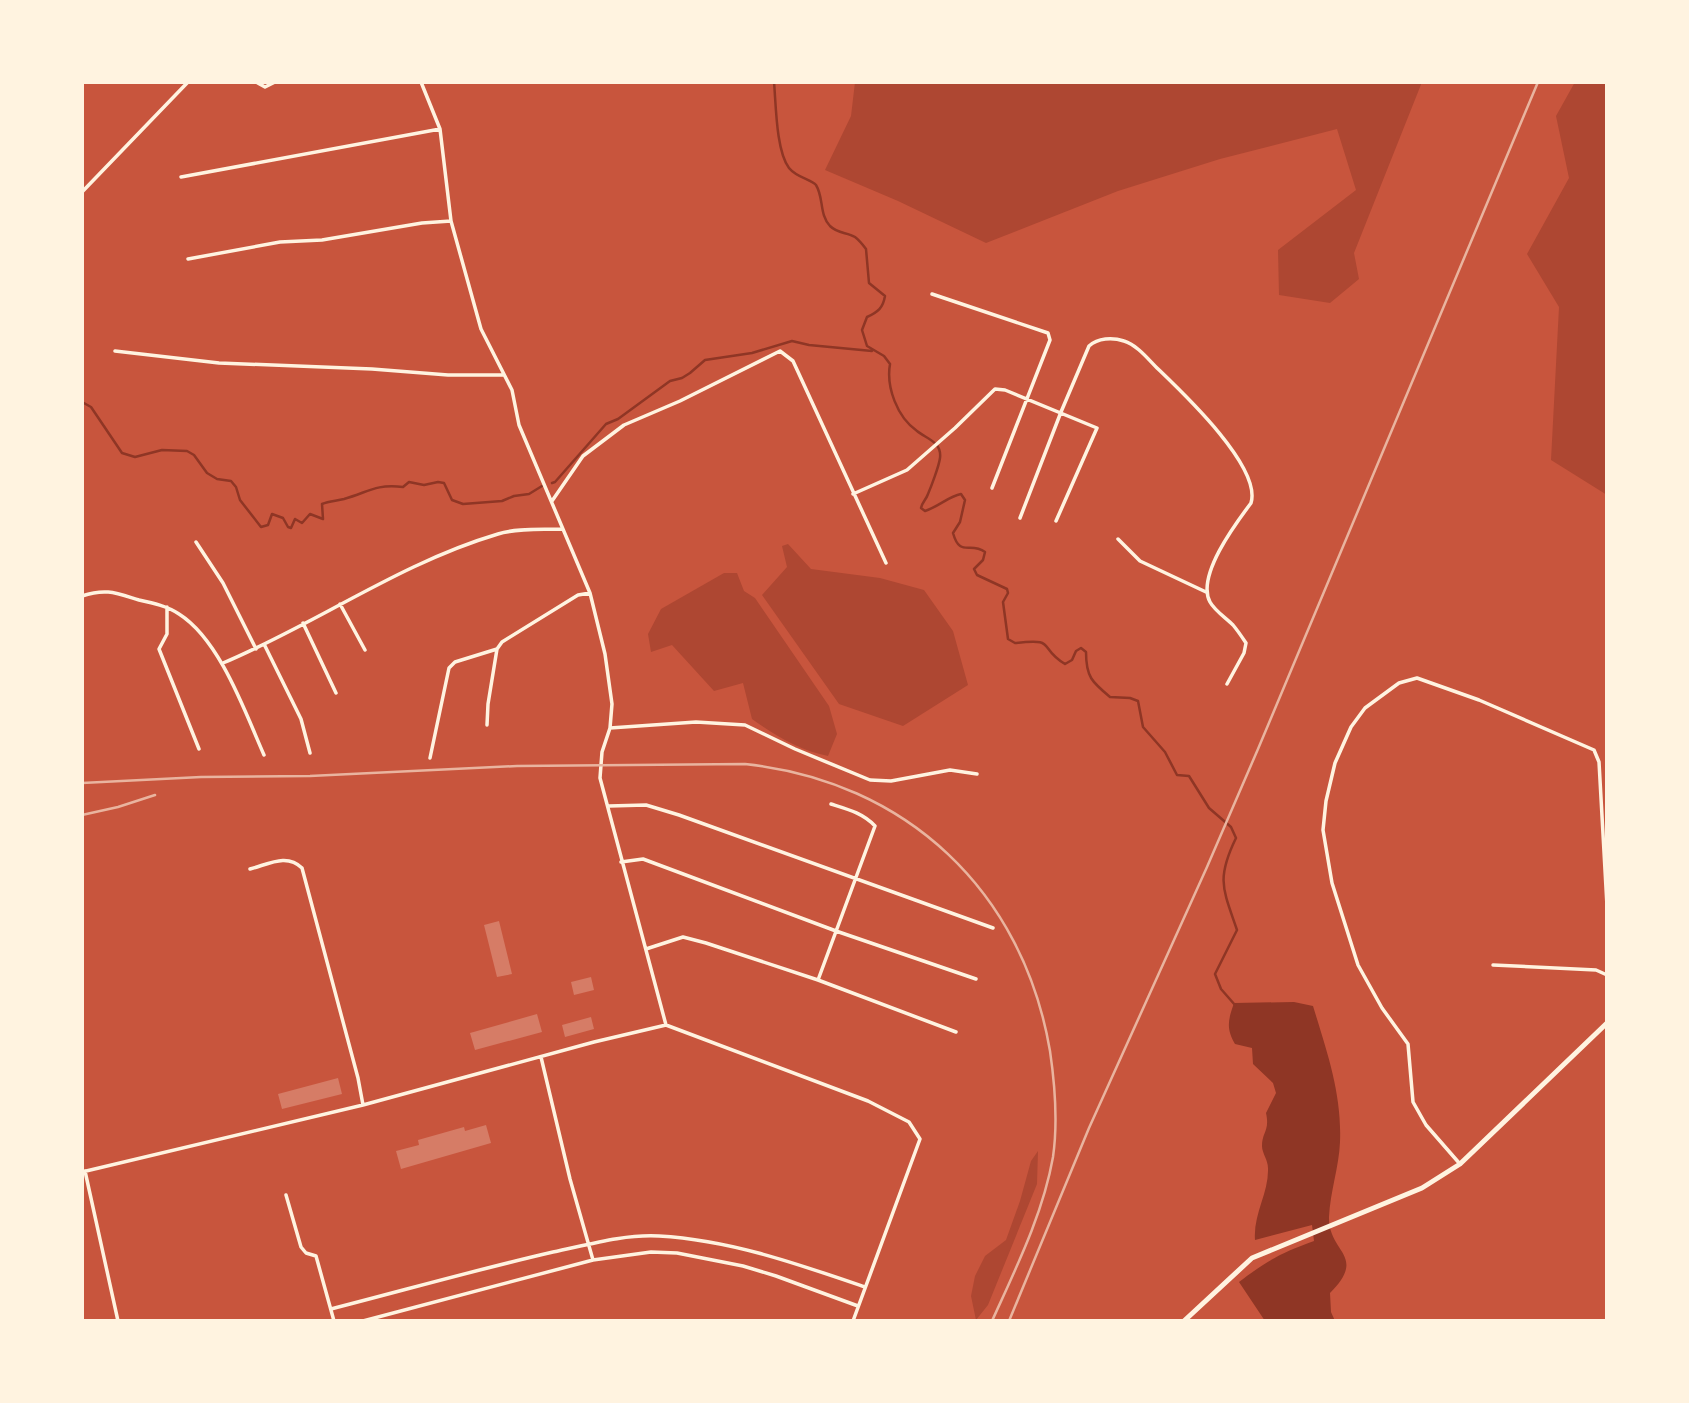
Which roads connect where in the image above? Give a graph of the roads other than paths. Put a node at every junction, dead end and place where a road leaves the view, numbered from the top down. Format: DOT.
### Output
graph roads {
  1 [pos="188,82"];
  2 [pos="256,82"];
  3 [pos="275,82"];
  4 [pos="421,82"];
  5 [pos="440,129"];
  6 [pos="181,177"];
  7 [pos="82,192"];
  8 [pos="451,222"];
  9 [pos="188,259"];
  10 [pos="932,294"];
  11 [pos="115,351"];
  12 [pos="504,374"];
  13 [pos="1028,399"];
  14 [pos="1061,412"];
  15 [pos="992,488"];
  16 [pos="853,494"];
  17 [pos="552,501"];
  18 [pos="1020,518"];
  19 [pos="1056,521"];
  20 [pos="562,529"];
  21 [pos="1118,539"];
  22 [pos="196,542"];
  23 [pos="886,563"];
  24 [pos="1206,592"];
  25 [pos="590,593"];
  26 [pos="82,596"];
  27 [pos="340,604"];
  28 [pos="167,607"];
  29 [pos="303,623"];
  30 [pos="265,646"];
  31 [pos="256,649"];
  32 [pos="496,649"];
  33 [pos="365,650"];
  34 [pos="223,663"];
  35 [pos="1227,684"];
  36 [pos="336,693"];
  37 [pos="487,725"];
  38 [pos="610,728"];
  39 [pos="199,749"];
  40 [pos="310,753"];
  41 [pos="264,755"];
  42 [pos="430,758"];
  43 [pos="977,774"];
  44 [pos="831,804"];
  45 [pos="609,806"];
  46 [pos="621,862"];
  47 [pos="250,869"];
  48 [pos="856,880"];
  49 [pos="1607,906"];
  50 [pos="993,928"];
  51 [pos="835,931"];
  52 [pos="646,948"];
  53 [pos="1493,965"];
  54 [pos="1607,975"];
  55 [pos="976,979"];
  56 [pos="818,980"];
  57 [pos="1607,1023"];
  58 [pos="666,1025"];
  59 [pos="956,1032"];
  60 [pos="541,1057"];
  61 [pos="363,1105"];
  62 [pos="1460,1164"];
  63 [pos="84,1171"];
  64 [pos="286,1195"];
  65 [pos="587,1245"];
  66 [pos="593,1260"];
  67 [pos="865,1287"];
  68 [pos="858,1306"];
  69 [pos="331,1309"];
  70 [pos="118,1321"];
  71 [pos="334,1321"];
  72 [pos="363,1321"];
  73 [pos="853,1321"];
  74 [pos="1184,1321"];
  1 -- 7 [label="street"];
  2 -- 3 [label="street"];
  4 -- 5 [label="street"];
  5 -- 6 [label="street"];
  5 -- 8 [label="street"];
  8 -- 9 [label="street"];
  8 -- 12 [label="street"];
  10 -- 13 [label="street"];
  11 -- 12 [label="street"];
  12 -- 17 [label="street"];
  13 -- 14 [label="street"];
  13 -- 15 [label="street"];
  13 -- 16 [label="street"];
  14 -- 18 [label="street"];
  14 -- 19 [label="street"];
  14 -- 24 [label="street"];
  16 -- 17 [label="street"];
  16 -- 23 [label="street"];
  17 -- 20 [label="street"];
  20 -- 25 [label="street"];
  20 -- 27 [label="street"];
  21 -- 24 [label="street"];
  22 -- 31 [label="street"];
  24 -- 35 [label="street"];
  25 -- 32 [label="street"];
  25 -- 38 [label="street"];
  26 -- 28 [label="street"];
  27 -- 29 [label="street"];
  27 -- 33 [label="street"];
  28 -- 34 [label="street"];
  28 -- 39 [label="street"];
  29 -- 30 [label="street"];
  29 -- 36 [label="street"];
  30 -- 31 [label="street"];
  30 -- 40 [label="street"];
  31 -- 34 [label="street"];
  32 -- 37 [label="street"];
  32 -- 42 [label="street"];
  34 -- 41 [label="street"];
  38 -- 43 [label="street"];
  38 -- 45 [label="street"];
  44 -- 48 [label="street"];
  45 -- 46 [label="street"];
  45 -- 48 [label="street"];
  46 -- 51 [label="street"];
  46 -- 52 [label="street"];
  47 -- 61 [label="street"];
  48 -- 50 [label="street"];
  48 -- 51 [label="street"];
  49 -- 62 [label="street"];
  51 -- 55 [label="street"];
  51 -- 56 [label="street"];
  52 -- 56 [label="street"];
  52 -- 58 [label="street"];
  53 -- 54 [label="street"];
  56 -- 59 [label="street"];
  57 -- 62 [label="main road"];
  58 -- 60 [label="street"];
  58 -- 67 [label="street"];
  60 -- 61 [label="street"];
  60 -- 65 [label="street"];
  61 -- 63 [label="street"];
  62 -- 74 [label="main road"];
  63 -- 70 [label="street"];
  64 -- 69 [label="street"];
  65 -- 66 [label="street"];
  65 -- 67 [label="street"];
  65 -- 69 [label="street"];
  66 -- 68 [label="street"];
  66 -- 72 [label="street"];
  67 -- 68 [label="street"];
  68 -- 73 [label="street"];
  69 -- 71 [label="street"];
}
